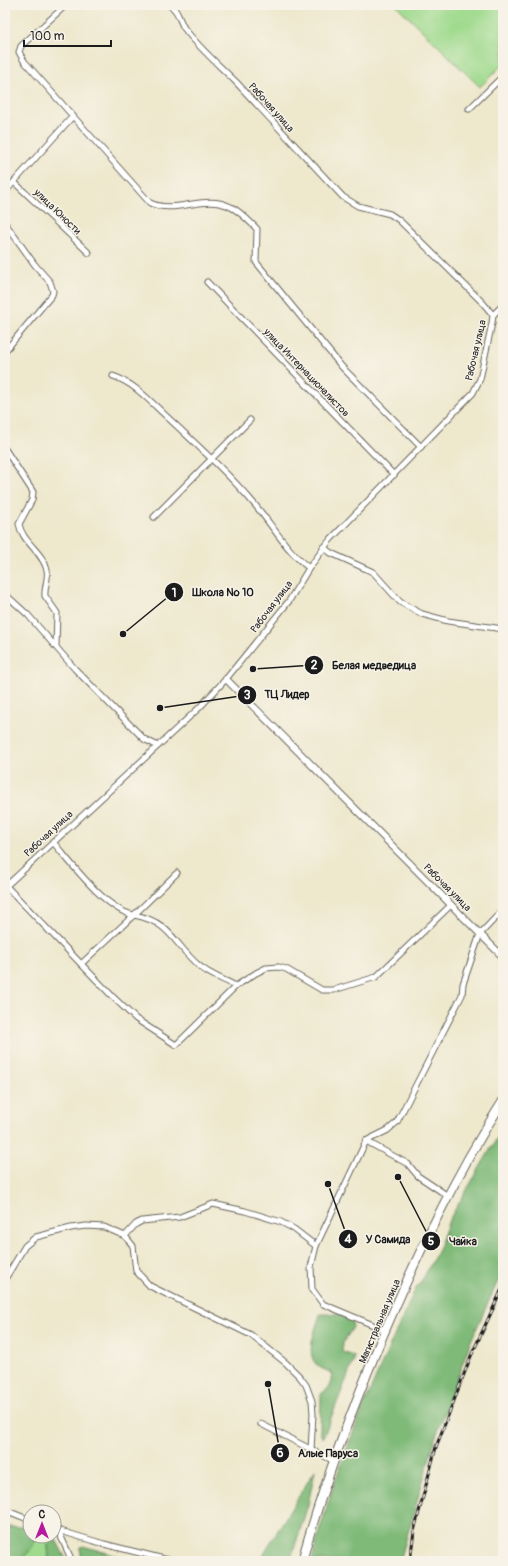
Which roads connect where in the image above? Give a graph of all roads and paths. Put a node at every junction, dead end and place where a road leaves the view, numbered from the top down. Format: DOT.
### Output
graph roads {
  1 [pos="66,5"];
  2 [pos="169,5"];
  3 [pos="503,76"];
  4 [pos="469,109"];
  5 [pos="73,116"];
  6 [pos="14,182"];
  7 [pos="5,192"];
  8 [pos="5,223"];
  9 [pos="89,253"];
  10 [pos="207,282"];
  11 [pos="503,305"];
  12 [pos="493,315"];
  13 [pos="5,351"];
  14 [pos="113,376"];
  15 [pos="250,420"];
  16 [pos="421,447"];
  17 [pos="5,449"];
  18 [pos="212,458"];
  19 [pos="394,475"];
  20 [pos="154,517"];
  21 [pos="324,547"];
  22 [pos="309,568"];
  23 [pos="5,594"];
  24 [pos="503,629"];
  25 [pos="56,647"];
  26 [pos="226,679"];
  27 [pos="158,746"];
  28 [pos="53,842"];
  29 [pos="177,873"];
  30 [pos="6,886"];
  31 [pos="451,905"];
  32 [pos="503,910"];
  33 [pos="134,915"];
  34 [pos="480,934"];
  35 [pos="503,957"];
  36 [pos="81,964"];
  37 [pos="236,986"];
  38 [pos="503,1101"];
  39 [pos="366,1141"];
  40 [pos="448,1196"];
  41 [pos="125,1236"];
  42 [pos="316,1246"];
  43 [pos="5,1279"];
  44 [pos="386,1330"];
  45 [pos="261,1424"];
  46 [pos="311,1450"];
  47 [pos="334,1461"];
  48 [pos="5,1510"];
  49 [pos="22,1517"];
  50 [pos="62,1532"];
  51 [pos="62,1542"];
  52 [pos="72,1561"];
  53 [pos="172,1561"];
  54 [pos="302,1561"];
  1 -- 5 [label="street"];
  2 -- 12 [label="street, Рабочая улица"];
  3 -- 4 [label="street"];
  5 -- 6 [label="street"];
  5 -- 16 [label="street"];
  6 -- 7 [label="street"];
  6 -- 9 [label="street, улица Юности"];
  8 -- 13 [label="street"];
  10 -- 19 [label="street, улица Интернационалистов"];
  11 -- 12 [label="street"];
  12 -- 16 [label="street, Рабочая улица"];
  14 -- 18 [label="street"];
  15 -- 18 [label="street"];
  16 -- 19 [label="street, Рабочая улица"];
  17 -- 25 [label="street"];
  18 -- 20 [label="street"];
  18 -- 22 [label="street"];
  19 -- 21 [label="street, Рабочая улица"];
  21 -- 22 [label="street, Рабочая улица"];
  21 -- 24 [label="street"];
  22 -- 26 [label="street, Рабочая улица"];
  23 -- 25 [label="street"];
  25 -- 27 [label="street"];
  26 -- 27 [label="street, Рабочая улица"];
  26 -- 31 [label="street, Рабочая улица"];
  27 -- 28 [label="street, Рабочая улица"];
  28 -- 30 [label="street, Рабочая улица"];
  28 -- 33 [label="street"];
  29 -- 33 [label="street"];
  30 -- 36 [label="street"];
  31 -- 34 [label="street, Рабочая улица"];
  31 -- 37 [label="street"];
  32 -- 34 [label="street"];
  33 -- 36 [label="street"];
  33 -- 37 [label="street"];
  34 -- 35 [label="street, Рабочая улица"];
  34 -- 39 [label="street"];
  36 -- 37 [label="street"];
  38 -- 40 [label="main road, Магистральная улица"];
  39 -- 40 [label="street"];
  39 -- 42 [label="street"];
  40 -- 44 [label="main road, Магистральная улица"];
  41 -- 42 [label="street"];
  41 -- 43 [label="street"];
  41 -- 46 [label="street"];
  42 -- 44 [label="street"];
  44 -- 47 [label="main road, Магистральная улица"];
  45 -- 46 [label="street"];
  46 -- 47 [label="street"];
  47 -- 54 [label="main road, Магистральная улица"];
  48 -- 49 [label="street"];
  50 -- 53 [label="street"];
  51 -- 52 [label="street"];
}
